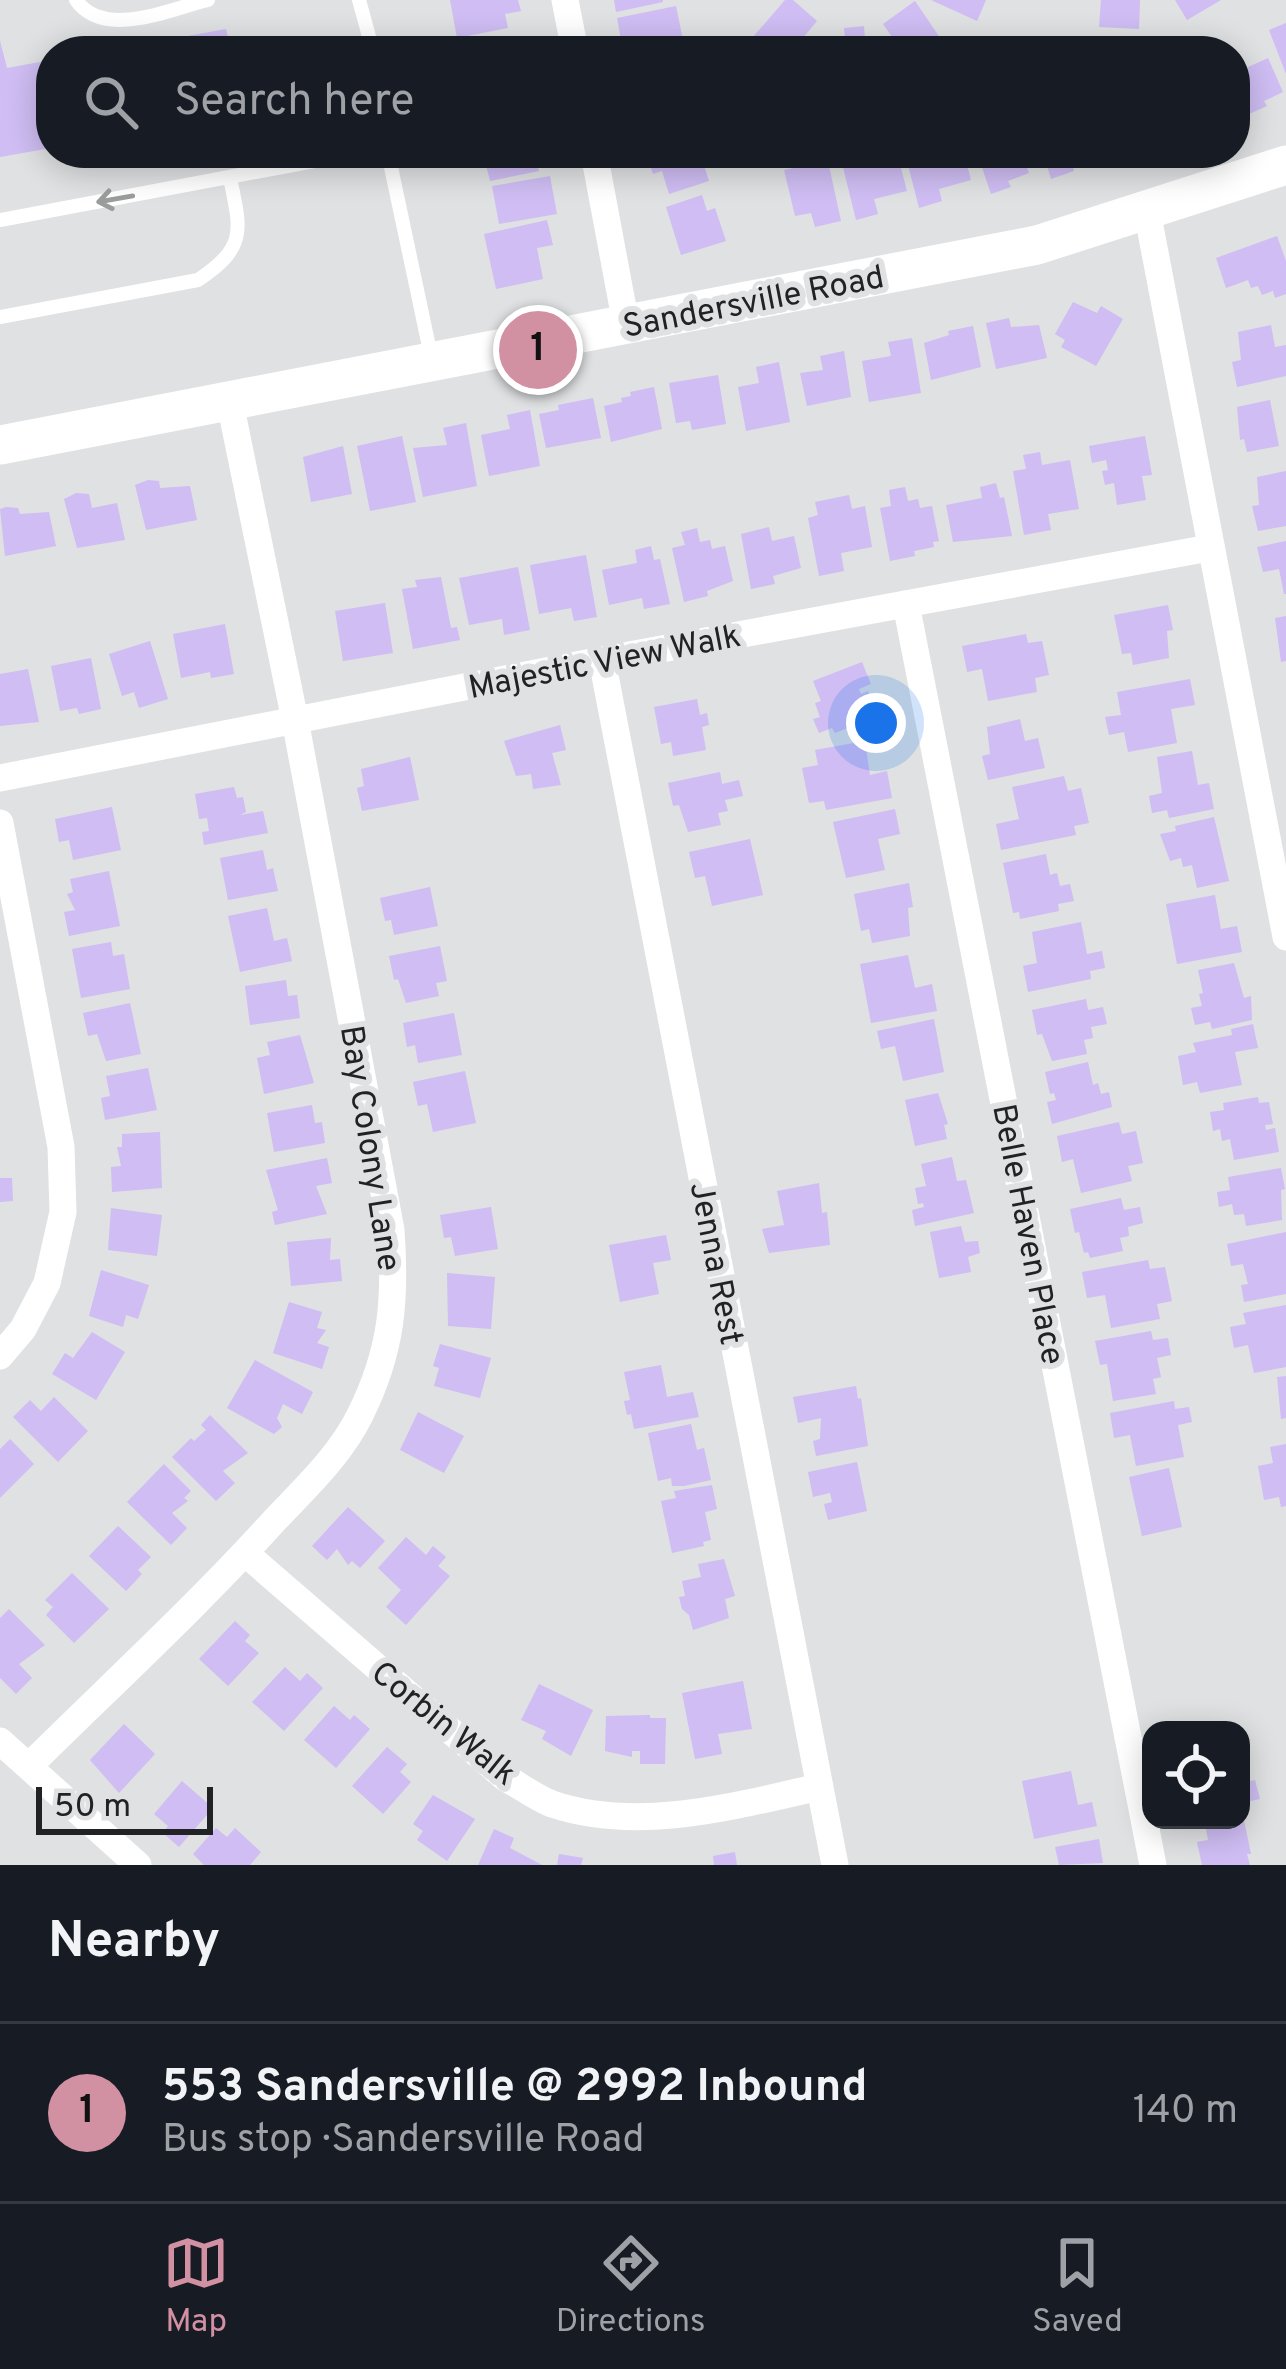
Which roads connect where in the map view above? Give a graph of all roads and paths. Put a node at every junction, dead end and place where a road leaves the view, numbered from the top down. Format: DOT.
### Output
graph roads {
  1 [pos="76,0"];
  2 [pos="208,0"];
  3 [pos="358,0"];
  4 [pos="565,0"];
  5 [pos="188,2"];
  6 [pos="369,36"];
  7 [pos="572,36"];
  8 [pos="1286,165"];
  9 [pos="281,168"];
  10 [pos="391,168"];
  11 [pos="597,168"];
  12 [pos="230,178"];
  13 [pos="1147,212"];
  14 [pos="0,220"];
  15 [pos="0,317"];
  16 [pos="626,324"];
  17 [pos="432,362"];
  18 [pos="230,403"];
  19 [pos="0,445"];
  20 [pos="1209,548"];
  21 [pos="906,604"];
  22 [pos="602,660"];
  23 [pos="295,720"];
  24 [pos="0,778"];
  25 [pos="0,823"];
  26 [pos="1286,938"];
  27 [pos="0,1356"];
  28 [pos="245,1553"];
  29 [pos="0,1741"];
  30 [pos="29,1766"];
  31 [pos="819,1787"];
  32 [pos="137,1865"];
  33 [pos="835,1865"];
  34 [pos="1154,1865"];
  1 -- 5 [label="lane"];
  2 -- 5 [label="lane"];
  3 -- 6 [label="lane"];
  4 -- 7 [label="street"];
  8 -- 13 [label="street, Sandersville Road"];
  9 -- 12 [label="lane"];
  10 -- 17 [label="lane"];
  11 -- 16 [label="street"];
  12 -- 14 [label="lane, one-way"];
  12 -- 15 [label="lane"];
  13 -- 16 [label="street, Sandersville Road"];
  13 -- 20 [label="street"];
  16 -- 17 [label="street, Sandersville Road"];
  17 -- 18 [label="street, Sandersville Road"];
  18 -- 19 [label="street, Sandersville Road"];
  18 -- 23 [label="street, Bay Colony Lane"];
  20 -- 21 [label="street, Majestic View Walk"];
  20 -- 26 [label="street"];
  21 -- 22 [label="street, Majestic View Walk"];
  21 -- 34 [label="street, Belle Haven Place"];
  22 -- 23 [label="street, Majestic View Walk"];
  22 -- 31 [label="street, Jenna Rest"];
  23 -- 24 [label="street, Majestic View Walk"];
  23 -- 28 [label="street, Bay Colony Lane"];
  25 -- 27 [label="street"];
  28 -- 30 [label="street, Bay Colony Lane"];
  28 -- 31 [label="street, Corbin Walk"];
  29 -- 30 [label="street"];
  30 -- 32 [label="street"];
  31 -- 33 [label="street, Jenna Rest"];
}
